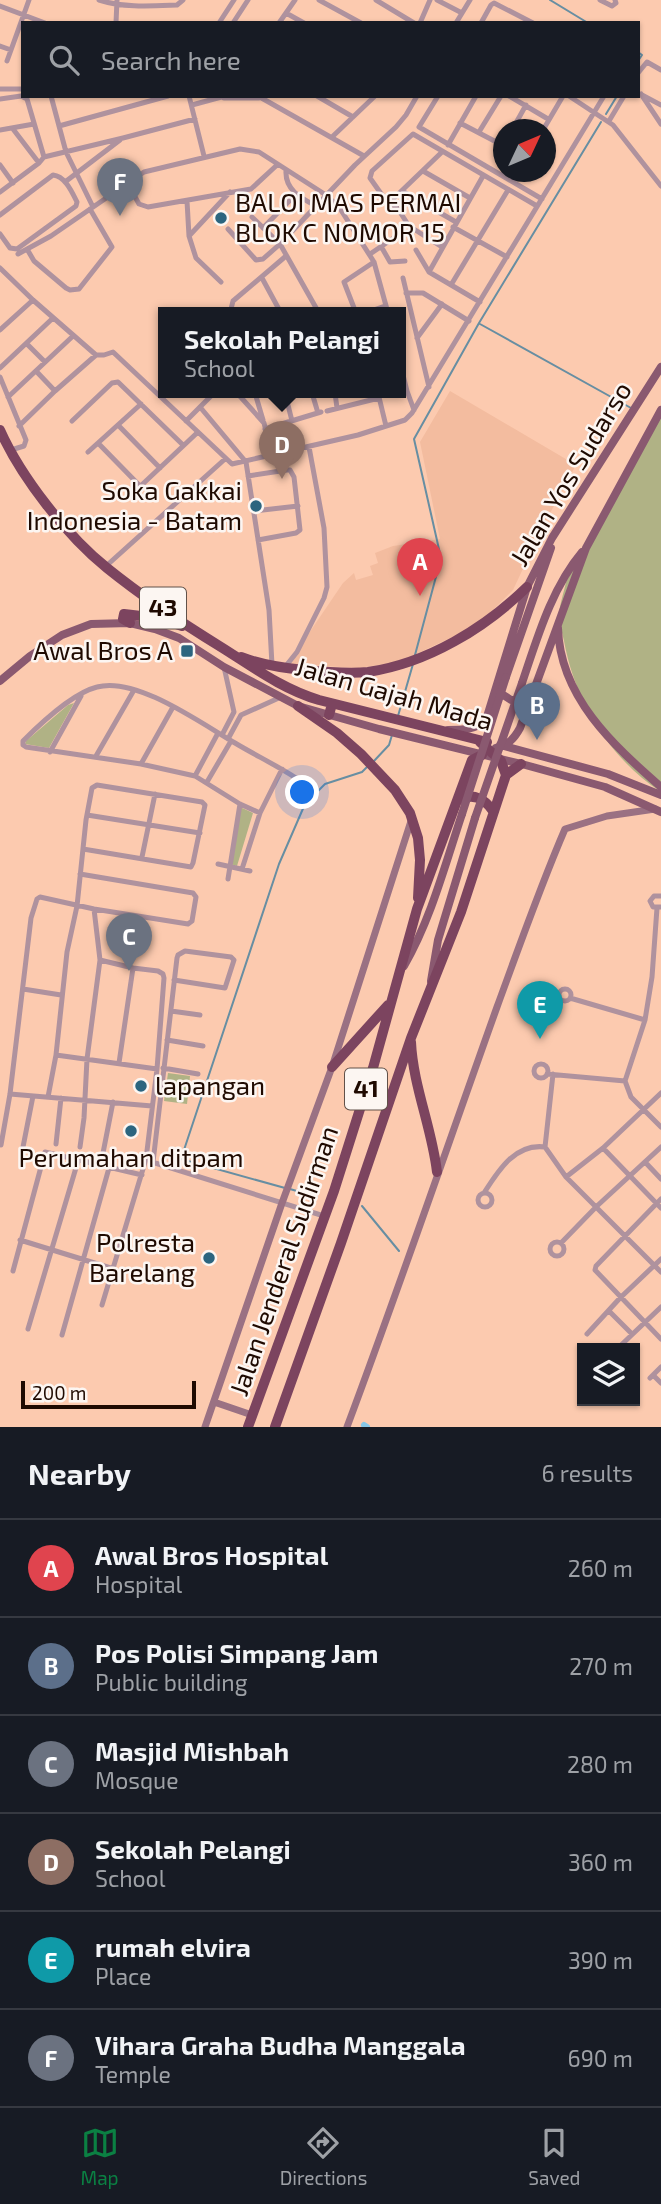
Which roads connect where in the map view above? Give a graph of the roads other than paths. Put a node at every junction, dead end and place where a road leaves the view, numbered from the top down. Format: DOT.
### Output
graph roads {
  1 [pos="29,0"];
  2 [pos="99,0"];
  3 [pos="183,0"];
  4 [pos="234,0"];
  5 [pos="248,0"];
  6 [pos="295,0"];
  7 [pos="319,0"];
  8 [pos="376,0"];
  9 [pos="430,0"];
  10 [pos="437,0"];
  11 [pos="470,0"];
  12 [pos="600,0"];
  13 [pos="614,0"];
  14 [pos="117,3"];
  15 [pos="156,3"];
  16 [pos="0,6"];
  17 [pos="286,13"];
  18 [pos="462,13"];
  19 [pos="23,14"];
  20 [pos="523,16"];
  21 [pos="40,21"];
  22 [pos="116,21"];
  23 [pos="220,21"];
  24 [pos="234,21"];
  25 [pos="280,21"];
  26 [pos="300,21"];
  27 [pos="354,21"];
  28 [pos="411,21"];
  29 [pos="421,21"];
  30 [pos="457,21"];
  31 [pos="482,21"];
  32 [pos="520,21"];
  33 [pos="530,21"];
  34 [pos="0,46"];
  35 [pos="11,50"];
  36 [pos="7,61"];
  37 [pos="661,70"];
  38 [pos="640,71"];
  39 [pos="0,89"];
  40 [pos="21,89"];
  41 [pos="640,94"];
  42 [pos="21,97"];
  43 [pos="25,98"];
  44 [pos="52,98"];
  45 [pos="161,98"];
  46 [pos="190,98"];
  47 [pos="221,98"];
  48 [pos="262,98"];
  49 [pos="320,98"];
  50 [pos="373,98"];
  51 [pos="416,98"];
  52 [pos="437,98"];
  53 [pos="474,98"];
  54 [pos="500,98"];
  55 [pos="513,98"];
  56 [pos="562,98"];
  57 [pos="572,98"];
  58 [pos="603,98"];
  59 [pos="623,98"];
  60 [pos="0,99"];
  61 [pos="661,104"];
  62 [pos="192,105"];
  63 [pos="526,105"];
  64 [pos="593,113"];
  65 [pos="353,117"];
  66 [pos="195,119"];
  67 [pos="518,119"];
  68 [pos="548,119"];
  69 [pos="608,121"];
  70 [pos="460,123"];
  71 [pos="34,124"];
  72 [pos="661,124"];
  73 [pos="60,126"];
  74 [pos="13,129"];
  75 [pos="0,130"];
  76 [pos="479,132"];
  77 [pos="332,137"];
  78 [pos="123,138"];
  79 [pos="493,140"];
  80 [pos="448,145"];
  81 [pos="66,152"];
  82 [pos="442,152"];
  83 [pos="204,156"];
  84 [pos="364,156"];
  85 [pos="44,157"];
  86 [pos="38,163"];
  87 [pos="0,165"];
  88 [pos="277,165"];
  89 [pos="493,170"];
  90 [pos="286,171"];
  91 [pos="424,171"];
  92 [pos="75,174"];
  93 [pos="483,176"];
  94 [pos="65,182"];
  95 [pos="515,182"];
  96 [pos="13,183"];
  97 [pos="128,184"];
  98 [pos="660,184"];
  99 [pos="508,190"];
  100 [pos="402,191"];
  101 [pos="0,192"];
  102 [pos="230,192"];
  103 [pos="296,194"];
  104 [pos="326,195"];
  105 [pos="470,198"];
  106 [pos="542,199"];
  107 [pos="187,201"];
  108 [pos="391,201"];
  109 [pos="316,206"];
  110 [pos="537,206"];
  111 [pos="91,208"];
  112 [pos="0,215"];
  113 [pos="252,217"];
  114 [pos="455,225"];
  115 [pos="263,228"];
  116 [pos="228,229"];
  117 [pos="401,233"];
  118 [pos="0,234"];
  119 [pos="189,236"];
  120 [pos="478,241"];
  121 [pos="280,244"];
  122 [pos="442,247"];
  123 [pos="382,248"];
  124 [pos="27,249"];
  125 [pos="416,250"];
  126 [pos="18,254"];
  127 [pos="370,254"];
  128 [pos="286,256"];
  129 [pos="507,257"];
  130 [pos="405,261"];
  131 [pos="374,262"];
  132 [pos="0,268"];
  133 [pos="429,272"];
  134 [pos="7,274"];
  135 [pos="262,278"];
  136 [pos="403,278"];
  137 [pos="0,280"];
  138 [pos="221,282"];
  139 [pos="452,285"];
  140 [pos="406,293"];
  141 [pos="33,300"];
  142 [pos="480,302"];
  143 [pos="442,304"];
  144 [pos="232,307"];
  145 [pos="278,307"];
  146 [pos="316,307"];
  147 [pos="354,307"];
  148 [pos="386,307"];
  149 [pos="54,318"];
  150 [pos="469,321"];
  151 [pos="0,330"];
  152 [pos="73,336"];
  153 [pos="416,339"];
  154 [pos="26,344"];
  155 [pos="96,355"];
  156 [pos="45,362"];
  157 [pos="661,367"];
  158 [pos="0,368"];
  159 [pos="36,371"];
  160 [pos="0,377"];
  161 [pos="406,387"];
  162 [pos="429,387"];
  163 [pos="55,391"];
  164 [pos="158,395"];
  165 [pos="8,397"];
  166 [pos="162,398"];
  167 [pos="210,398"];
  168 [pos="241,398"];
  169 [pos="256,398"];
  170 [pos="286,398"];
  171 [pos="315,398"];
  172 [pos="336,398"];
  173 [pos="371,398"];
  174 [pos="379,398"];
  175 [pos="141,404"];
  176 [pos="200,407"];
  177 [pos="337,408"];
  178 [pos="661,410"];
  179 [pos="414,411"];
  180 [pos="322,412"];
  181 [pos="72,421"];
  182 [pos="186,421"];
  183 [pos="292,421"];
  184 [pos="118,425"];
  185 [pos="19,426"];
  186 [pos="264,426"];
  187 [pos="386,426"];
  188 [pos="198,432"];
  189 [pos="1,434"];
  190 [pos="98,443"];
  191 [pos="183,445"];
  192 [pos="309,447"];
  193 [pos="11,450"];
  194 [pos="88,453"];
  195 [pos="272,455"];
  196 [pos="225,459"];
  197 [pos="246,462"];
  198 [pos="160,468"];
  199 [pos="248,476"];
  200 [pos="140,486"];
  201 [pos="131,495"];
  202 [pos="298,506"];
  203 [pos="254,512"];
  204 [pos="258,540"];
  205 [pos="551,541"];
  206 [pos="586,548"];
  207 [pos="106,567"];
  208 [pos="527,587"];
  209 [pos="558,622"];
  210 [pos="130,623"];
  211 [pos="199,633"];
  212 [pos="225,650"];
  213 [pos="272,666"];
  214 [pos="224,667"];
  215 [pos="283,669"];
  216 [pos="0,681"];
  217 [pos="496,688"];
  218 [pos="134,690"];
  219 [pos="83,693"];
  220 [pos="281,697"];
  221 [pos="530,700"];
  222 [pos="298,706"];
  223 [pos="173,707"];
  224 [pos="330,710"];
  225 [pos="238,713"];
  226 [pos="485,720"];
  227 [pos="441,730"];
  228 [pos="220,734"];
  229 [pos="230,740"];
  230 [pos="495,750"];
  231 [pos="50,752"];
  232 [pos="96,756"];
  233 [pos="141,764"];
  234 [pos="521,764"];
  235 [pos="282,769"];
  236 [pos="506,775"];
  237 [pos="195,776"];
  238 [pos="296,778"];
  239 [pos="207,782"];
  240 [pos="661,787"];
  241 [pos="155,794"];
  242 [pos="661,795"];
  243 [pos="457,801"];
  244 [pos="240,804"];
  245 [pos="658,810"];
  246 [pos="493,811"];
  247 [pos="260,813"];
  248 [pos="411,813"];
  249 [pos="87,815"];
  250 [pos="149,826"];
  251 [pos="200,833"];
  252 [pos="83,849"];
  253 [pos="142,857"];
  254 [pos="218,864"];
  255 [pos="230,866"];
  256 [pos="242,869"];
  257 [pos="250,871"];
  258 [pos="80,874"];
  259 [pos="228,879"];
  260 [pos="661,896"];
  261 [pos="77,906"];
  262 [pos="659,908"];
  263 [pos="94,909"];
  264 [pos="417,909"];
  265 [pos="100,960"];
  266 [pos="133,968"];
  267 [pos="399,974"];
  268 [pos="174,980"];
  269 [pos="23,989"];
  270 [pos="61,995"];
  271 [pos="429,995"];
  272 [pos="570,998"];
  273 [pos="391,1002"];
  274 [pos="171,1011"];
  275 [pos="200,1015"];
  276 [pos="645,1020"];
  277 [pos="411,1038"];
  278 [pos="167,1040"];
  279 [pos="203,1046"];
  280 [pos="55,1055"];
  281 [pos="87,1059"];
  282 [pos="119,1063"];
  283 [pos="332,1067"];
  284 [pos="160,1069"];
  285 [pos="198,1074"];
  286 [pos="625,1081"];
  287 [pos="661,1093"];
  288 [pos="10,1094"];
  289 [pos="33,1096"];
  290 [pos="48,1097"];
  291 [pos="61,1098"];
  292 [pos="83,1100"];
  293 [pos="113,1102"];
  294 [pos="152,1105"];
  295 [pos="645,1110"];
  296 [pos="661,1127"];
  297 [pos="56,1144"];
  298 [pos="1,1145"];
  299 [pos="23,1147"];
  300 [pos="80,1147"];
  301 [pos="545,1147"];
  302 [pos="661,1147"];
  303 [pos="603,1148"];
  304 [pos="103,1153"];
  305 [pos="146,1159"];
  306 [pos="78,1161"];
  307 [pos="645,1161"];
  308 [pos="153,1162"];
  309 [pos="109,1168"];
  310 [pos="437,1172"];
  311 [pos="142,1175"];
  312 [pos="630,1175"];
  313 [pos="566,1177"];
  314 [pos="661,1179"];
  315 [pos="484,1193"];
  316 [pos="282,1203"];
  317 [pos="659,1203"];
  318 [pos="597,1206"];
  319 [pos="324,1216"];
  320 [pos="624,1234"];
  321 [pos="20,1240"];
  322 [pos="561,1243"];
  323 [pos="52,1249"];
  324 [pos="661,1259"];
  325 [pos="84,1260"];
  326 [pos="655,1266"];
  327 [pos="114,1269"];
  328 [pos="13,1271"];
  329 [pos="661,1272"];
  330 [pos="620,1298"];
  331 [pos="102,1305"];
  332 [pos="661,1307"];
  333 [pos="609,1311"];
  334 [pos="645,1322"];
  335 [pos="28,1329"];
  336 [pos="587,1334"];
  337 [pos="632,1334"];
  338 [pos="62,1335"];
  339 [pos="661,1339"];
  340 [pos="623,1343"];
  341 [pos="661,1367"];
  342 [pos="661,1383"];
  343 [pos="214,1402"];
  344 [pos="252,1415"];
  345 [pos="205,1427"];
  346 [pos="248,1427"];
  347 [pos="275,1427"];
  348 [pos="347,1427"];
  1 -- 19 [label="street"];
  2 -- 14 [label="street"];
  3 -- 15 [label="street"];
  4 -- 23 [label="street"];
  5 -- 24 [label="street"];
  6 -- 17 [label="street"];
  7 -- 27 [label="street"];
  8 -- 28 [label="street"];
  9 -- 29 [label="street"];
  10 -- 18 [label="street"];
  11 -- 18 [label="street"];
  12 -- 13 [label="street"];
  14 -- 15 [label="street"];
  14 -- 22 [label="street"];
  16 -- 19 [label="street"];
  17 -- 25 [label="street"];
  17 -- 26 [label="street"];
  18 -- 30 [label="street"];
  19 -- 21 [label="street"];
  19 -- 35 [label="street"];
  20 -- 31 [label="street"];
  20 -- 32 [label="street"];
  20 -- 33 [label="street"];
  34 -- 35 [label="street"];
  35 -- 36 [label="street"];
  37 -- 38 [label="street"];
  39 -- 40 [label="street"];
  41 -- 61 [label="street"];
  41 -- 72 [label="street"];
  42 -- 60 [label="street"];
  43 -- 71 [label="street"];
  44 -- 73 [label="street"];
  45 -- 73 [label="street"];
  46 -- 62 [label="street"];
  47 -- 62 [label="street"];
  48 -- 77 [label="street"];
  49 -- 65 [label="street"];
  50 -- 65 [label="street"];
  51 -- 84 [label="street"];
  52 -- 80 [label="street"];
  53 -- 70 [label="street"];
  54 -- 76 [label="street"];
  55 -- 63 [label="street"];
  56 -- 68 [label="street"];
  57 -- 64 [label="street"];
  58 -- 64 [label="street"];
  59 -- 69 [label="street"];
  62 -- 66 [label="street"];
  63 -- 67 [label="street"];
  63 -- 68 [label="street"];
  64 -- 69 [label="street"];
  64 -- 106 [label="street"];
  65 -- 77 [label="street"];
  66 -- 78 [label="street"];
  66 -- 83 [label="street"];
  69 -- 98 [label="street"];
  70 -- 76 [label="street"];
  70 -- 80 [label="street"];
  71 -- 74 [label="street"];
  71 -- 85 [label="street"];
  73 -- 81 [label="street"];
  74 -- 75 [label="street"];
  74 -- 86 [label="street"];
  76 -- 79 [label="street"];
  77 -- 84 [label="street"];
  78 -- 81 [label="street"];
  78 -- 92 [label="street"];
  80 -- 89 [label="street"];
  81 -- 85 [label="street"];
  81 -- 92 [label="street"];
  82 -- 91 [label="street"];
  82 -- 93 [label="street"];
  82 -- 108 [label="street"];
  83 -- 88 [label="street"];
  83 -- 97 [label="street"];
  84 -- 104 [label="street"];
  85 -- 86 [label="street"];
  86 -- 96 [label="street"];
  87 -- 96 [label="street"];
  88 -- 90 [label="street"];
  88 -- 102 [label="street"];
  90 -- 103 [label="street"];
  90 -- 104 [label="street"];
  91 -- 100 [label="street"];
  91 -- 105 [label="street"];
  92 -- 94 [label="street"];
  92 -- 111 [label="street"];
  93 -- 99 [label="street"];
  93 -- 105 [label="street"];
  94 -- 112 [label="street"];
  94 -- 118 [label="street"];
  95 -- 106 [label="street"];
  96 -- 101 [label="street"];
  97 -- 107 [label="street"];
  97 -- 111 [label="street"];
  99 -- 110 [label="street"];
  99 -- 120 [label="street"];
  100 -- 108 [label="street"];
  100 -- 114 [label="street"];
  102 -- 107 [label="street"];
  102 -- 119 [label="street"];
  103 -- 109 [label="street"];
  103 -- 115 [label="street"];
  104 -- 109 [label="street"];
  104 -- 127 [label="street"];
  105 -- 114 [label="street"];
  106 -- 110 [label="street"];
  107 -- 119 [label="street"];
  108 -- 122 [label="street"];
  109 -- 121 [label="street"];
  110 -- 129 [label="street"];
  111 -- 124 [label="street"];
  111 -- 124 [label="street"];
  113 -- 115 [label="street"];
  114 -- 120 [label="street"];
  114 -- 122 [label="street"];
  115 -- 121 [label="street"];
  116 -- 121 [label="street"];
  117 -- 123 [label="street"];
  119 -- 138 [label="street"];
  120 -- 129 [label="street"];
  120 -- 139 [label="street"];
  121 -- 128 [label="street"];
  122 -- 133 [label="street"];
  123 -- 127 [label="street"];
  123 -- 130 [label="street"];
  124 -- 126 [label="street"];
  125 -- 133 [label="street"];
  127 -- 131 [label="street"];
  128 -- 135 [label="street"];
  128 -- 146 [label="street"];
  129 -- 142 [label="street"];
  131 -- 147 [label="street"];
  131 -- 148 [label="street"];
  132 -- 134 [label="street"];
  133 -- 139 [label="street"];
  134 -- 137 [label="street"];
  134 -- 141 [label="street"];
  135 -- 144 [label="street"];
  135 -- 145 [label="street"];
  136 -- 140 [label="street"];
  139 -- 142 [label="street"];
  140 -- 143 [label="street"];
  140 -- 153 [label="street"];
  141 -- 149 [label="street"];
  141 -- 151 [label="street"];
  142 -- 150 [label="street"];
  143 -- 150 [label="street"];
  143 -- 153 [label="street"];
  149 -- 152 [label="street"];
  149 -- 154 [label="street"];
  150 -- 162 [label="street"];
  152 -- 155 [label="street"];
  152 -- 156 [label="street"];
  153 -- 162 [label="street"];
  154 -- 156 [label="street"];
  154 -- 158 [label="street"];
  155 -- 163 [label="street"];
  155 -- 164 [label="street"];
  156 -- 159 [label="street"];
  157 -- 205 [label="main road, Jalan Yos Sudarso"];
  159 -- 163 [label="street"];
  159 -- 165 [label="street"];
  160 -- 165 [label="street"];
  161 -- 179 [label="street"];
  162 -- 179 [label="street"];
  163 -- 185 [label="street"];
  165 -- 185 [label="street"];
  166 -- 182 [label="street"];
  167 -- 176 [label="street"];
  168 -- 186 [label="street"];
  169 -- 186 [label="street"];
  170 -- 183 [label="street"];
  171 -- 180 [label="street"];
  172 -- 177 [label="street"];
  173 -- 177 [label="street"];
  174 -- 187 [label="street"];
  175 -- 181 [label="street"];
  175 -- 184 [label="street"];
  175 -- 191 [label="street"];
  176 -- 182 [label="street"];
  176 -- 197 [label="street"];
  177 -- 180 [label="street"];
  178 -- 206 [label="main road, Jalan Yos Sudarso"];
  179 -- 187 [label="street"];
  180 -- 183 [label="street"];
  182 -- 188 [label="street"];
  183 -- 186 [label="street"];
  184 -- 190 [label="street"];
  184 -- 198 [label="street"];
  185 -- 193 [label="street"];
  186 -- 195 [label="street"];
  187 -- 192 [label="street"];
  188 -- 191 [label="street"];
  188 -- 196 [label="street"];
  189 -- 193 [label="highway, Jalan Gajah Mada / 43"];
  190 -- 194 [label="street"];
  190 -- 200 [label="street"];
  191 -- 198 [label="street"];
  192 -- 195 [label="street"];
  192 -- 215 [label="street"];
  193 -- 207 [label="highway, Jalan Gajah Mada / 43"];
  195 -- 197 [label="street"];
  196 -- 197 [label="street"];
  196 -- 207 [label="street"];
  197 -- 199 [label="street"];
  198 -- 200 [label="street"];
  199 -- 202 [label="street"];
  199 -- 203 [label="street"];
  200 -- 201 [label="street"];
  202 -- 203 [label="street"];
  202 -- 204 [label="street"];
  203 -- 204 [label="street"];
  204 -- 213 [label="street"];
  205 -- 208 [label="main road, Jalan Yos Sudarso"];
  205 -- 267 [label="main road, bridge"];
  206 -- 209 [label="main road, Jalan Yos Sudarso"];
  206 -- 271 [label="main road, bridge"];
  207 -- 211 [label="highway, Jalan Gajah Mada / 43"];
  208 -- 215 [label="highway"];
  208 -- 217 [label="main road, Jalan Yos Sudarso"];
  209 -- 221 [label="main road, Jalan Yos Sudarso"];
  209 -- 240 [label="main road"];
  210 -- 211 [label="highway"];
  210 -- 214 [label="main road, Jalan Gajah Mada / 43"];
  210 -- 216 [label="main road, Jalan Gajah Mada / 43"];
  211 -- 212 [label="highway, Jalan Gajah Mada / 43"];
  212 -- 213 [label="highway"];
  212 -- 224 [label="highway, Jalan Gajah Mada / 43"];
  213 -- 215 [label="highway"];
  214 -- 220 [label="main road, Jalan Gajah Mada / 43"];
  214 -- 225 [label="street"];
  217 -- 221 [label="main road"];
  217 -- 226 [label="main road, Jalan Yos Sudarso"];
  218 -- 219 [label="street"];
  218 -- 223 [label="street"];
  218 -- 232 [label="street"];
  219 -- 231 [label="street"];
  219 -- 231 [label="street"];
  220 -- 222 [label="main road, Jalan Gajah Mada / 43"];
  220 -- 225 [label="street"];
  221 -- 230 [label="main road, Jalan Yos Sudarso"];
  222 -- 224 [label="main road, Jalan Gajah Mada / 43"];
  222 -- 248 [label="highway"];
  223 -- 228 [label="street"];
  223 -- 233 [label="street"];
  224 -- 227 [label="highway, Jalan Gajah Mada / 43"];
  224 -- 230 [label="main road, Jalan Gajah Mada / 43"];
  225 -- 228 [label="street"];
  225 -- 229 [label="street"];
  226 -- 227 [label="main road"];
  226 -- 230 [label="main road"];
  227 -- 230 [label="highway, Jalan Gajah Mada / 43"];
  228 -- 229 [label="street"];
  228 -- 237 [label="street"];
  229 -- 235 [label="street"];
  229 -- 239 [label="street"];
  230 -- 234 [label="main road"];
  230 -- 236 [label="highway"];
  230 -- 242 [label="main road"];
  230 -- 243 [label="highway, Jalan Jenderal Sudirman / 41"];
  231 -- 232 [label="street"];
  232 -- 233 [label="street"];
  233 -- 237 [label="street"];
  234 -- 236 [label="highway"];
  234 -- 245 [label="main road"];
  235 -- 238 [label="street"];
  235 -- 247 [label="street"];
  236 -- 246 [label="highway, Jalan Jenderal Sudirman / 41"];
  237 -- 239 [label="street"];
  239 -- 244 [label="street"];
  241 -- 249 [label="street"];
  241 -- 250 [label="street"];
  241 -- 251 [label="street"];
  243 -- 246 [label="highway"];
  243 -- 264 [label="highway, Jalan Jenderal Sudirman / 41"];
  244 -- 247 [label="street"];
  244 -- 255 [label="street"];
  245 -- 310 [label="street"];
  246 -- 271 [label="highway, Jalan Jenderal Sudirman / 41"];
  247 -- 256 [label="street"];
  248 -- 264 [label="highway"];
  248 -- 283 [label="street, Jalan Jenderal Sudirman"];
  249 -- 250 [label="street"];
  249 -- 252 [label="street"];
  250 -- 251 [label="street"];
  250 -- 253 [label="street"];
  251 -- 253 [label="street"];
  252 -- 253 [label="street"];
  252 -- 258 [label="street"];
  254 -- 255 [label="street"];
  255 -- 256 [label="street"];
  255 -- 259 [label="street"];
  256 -- 257 [label="street"];
  258 -- 261 [label="street"];
  258 -- 263 [label="street"];
  260 -- 262 [label="street"];
  261 -- 263 [label="street"];
  261 -- 269 [label="street"];
  261 -- 270 [label="street"];
  262 -- 276 [label="street"];
  263 -- 265 [label="street"];
  264 -- 267 [label="highway, Jalan Jenderal Sudirman / 41"];
  265 -- 266 [label="street"];
  265 -- 281 [label="street"];
  266 -- 282 [label="street"];
  266 -- 284 [label="street"];
  267 -- 273 [label="highway, Jalan Jenderal Sudirman / 41"];
  268 -- 268 [label="street"];
  268 -- 274 [label="street"];
  269 -- 270 [label="street"];
  269 -- 288 [label="street"];
  270 -- 280 [label="street"];
  271 -- 277 [label="highway, Jalan Jenderal Sudirman / 41"];
  272 -- 276 [label="street"];
  273 -- 283 [label="highway"];
  273 -- 319 [label="highway, Jalan Jenderal Sudirman / 41"];
  274 -- 275 [label="street"];
  274 -- 278 [label="street"];
  276 -- 286 [label="street"];
  277 -- 310 [label="highway"];
  277 -- 347 [label="highway, Jalan Jenderal Sudirman / 41"];
  278 -- 279 [label="street"];
  278 -- 284 [label="street"];
  280 -- 281 [label="street"];
  280 -- 290 [label="street"];
  281 -- 282 [label="street"];
  281 -- 292 [label="street"];
  282 -- 284 [label="street"];
  283 -- 316 [label="street, Jalan Jenderal Sudirman"];
  284 -- 285 [label="street"];
  284 -- 294 [label="street"];
  284 -- 308 [label="street"];
  286 -- 295 [label="street"];
  286 -- 301 [label="street"];
  287 -- 295 [label="street"];
  288 -- 289 [label="street"];
  288 -- 298 [label="street"];
  289 -- 290 [label="street"];
  289 -- 299 [label="street"];
  290 -- 291 [label="street"];
  291 -- 292 [label="street"];
  291 -- 297 [label="street"];
  292 -- 293 [label="street"];
  292 -- 300 [label="street"];
  293 -- 294 [label="street"];
  293 -- 304 [label="street"];
  294 -- 305 [label="street"];
  295 -- 296 [label="street"];
  295 -- 303 [label="street"];
  301 -- 313 [label="street"];
  301 -- 315 [label="street"];
  302 -- 307 [label="street"];
  303 -- 312 [label="street"];
  303 -- 313 [label="street"];
  305 -- 308 [label="street"];
  305 -- 311 [label="street"];
  306 -- 309 [label="street"];
  306 -- 321 [label="street"];
  306 -- 323 [label="street"];
  307 -- 312 [label="street"];
  307 -- 314 [label="street"];
  308 -- 316 [label="street"];
  309 -- 311 [label="street"];
  309 -- 325 [label="street"];
  310 -- 348 [label="street"];
  311 -- 327 [label="street"];
  312 -- 317 [label="street"];
  312 -- 318 [label="street"];
  313 -- 318 [label="street"];
  316 -- 319 [label="street"];
  316 -- 343 [label="street, Jalan Jenderal Sudirman"];
  317 -- 320 [label="street"];
  318 -- 320 [label="street"];
  318 -- 322 [label="street"];
  319 -- 344 [label="highway, Jalan Jenderal Sudirman / 41"];
  320 -- 326 [label="street"];
  320 -- 330 [label="street"];
  321 -- 323 [label="street"];
  321 -- 328 [label="street"];
  323 -- 325 [label="street"];
  323 -- 335 [label="street"];
  324 -- 326 [label="street"];
  325 -- 327 [label="street"];
  325 -- 338 [label="street"];
  326 -- 329 [label="street"];
  326 -- 330 [label="street"];
  327 -- 331 [label="street"];
  330 -- 333 [label="street"];
  330 -- 334 [label="street"];
  332 -- 334 [label="street"];
  333 -- 336 [label="street"];
  333 -- 337 [label="street"];
  334 -- 337 [label="street"];
  334 -- 339 [label="street"];
  337 -- 340 [label="street"];
  341 -- 342 [label="street"];
  343 -- 344 [label="street"];
  343 -- 345 [label="street, Jalan Jenderal Sudirman"];
  344 -- 346 [label="highway, Jalan Jenderal Sudirman / 41"];
}
